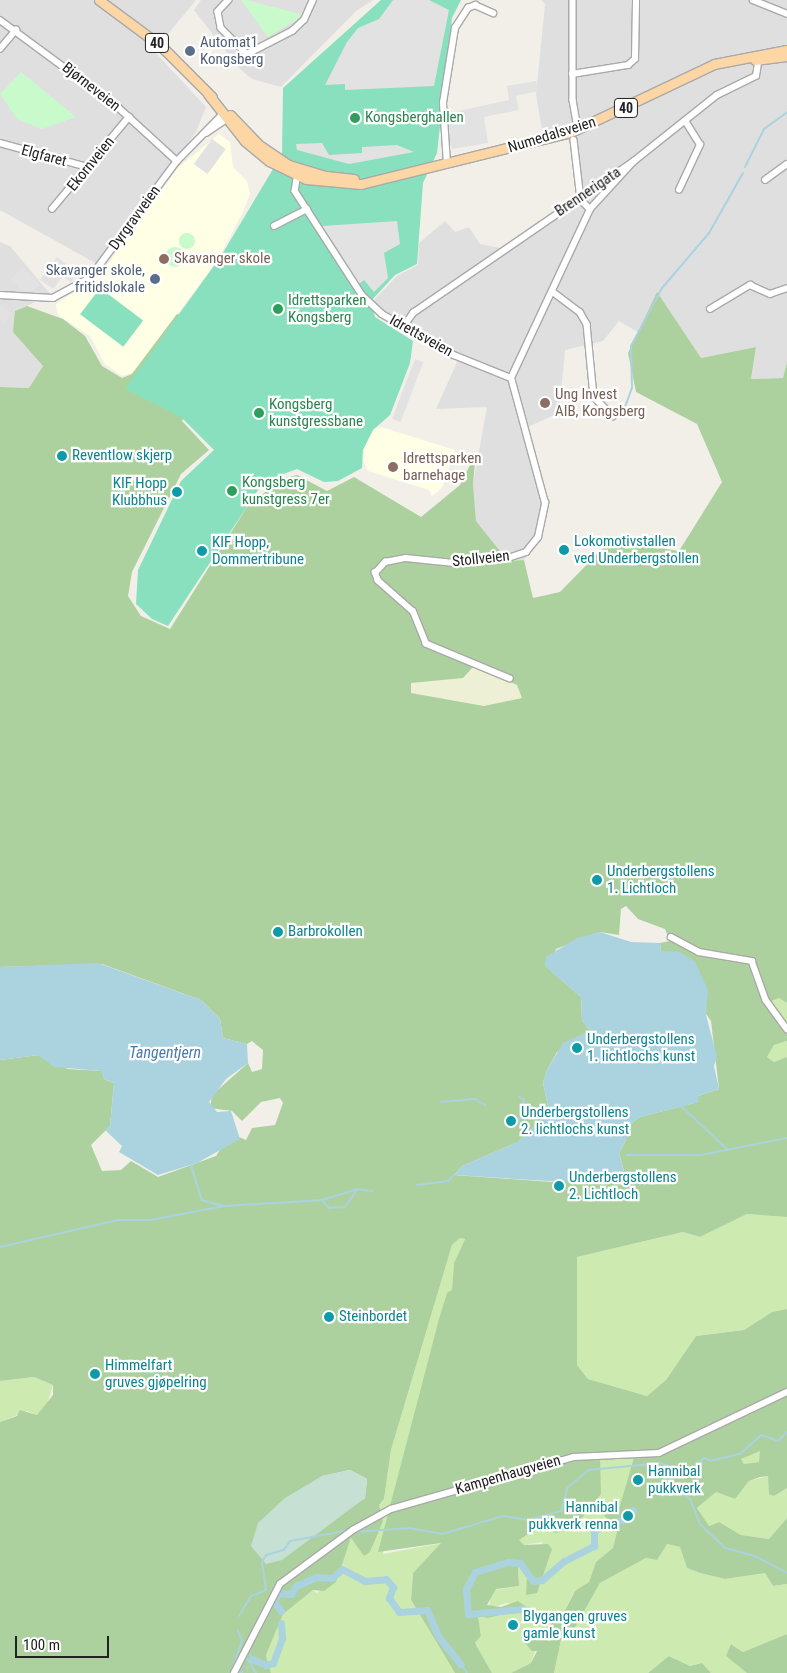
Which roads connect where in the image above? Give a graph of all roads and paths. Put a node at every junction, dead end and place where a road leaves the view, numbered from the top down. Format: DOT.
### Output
graph roads {
  1 [pos="99,0"];
  2 [pos="229,0"];
  3 [pos="314,0"];
  4 [pos="573,0"];
  5 [pos="636,0"];
  6 [pos="753,0"];
  7 [pos="493,13"];
  8 [pos="787,14"];
  9 [pos="0,20"];
  10 [pos="16,30"];
  11 [pos="0,49"];
  12 [pos="787,50"];
  13 [pos="787,56"];
  14 [pos="758,57"];
  15 [pos="572,74"];
  16 [pos="226,116"];
  17 [pos="129,117"];
  18 [pos="684,121"];
  19 [pos="578,129"];
  20 [pos="574,140"];
  21 [pos="0,144"];
  22 [pos="176,161"];
  23 [pos="633,162"];
  24 [pos="448,164"];
  25 [pos="787,164"];
  26 [pos="88,167"];
  27 [pos="298,172"];
  28 [pos="765,180"];
  29 [pos="679,190"];
  30 [pos="581,200"];
  31 [pos="52,209"];
  32 [pos="306,209"];
  33 [pos="590,209"];
  34 [pos="274,226"];
  35 [pos="787,288"];
  36 [pos="553,292"];
  37 [pos="0,295"];
  38 [pos="710,309"];
  39 [pos="404,326"];
  40 [pos="511,378"];
  41 [pos="613,416"];
  42 [pos="510,679"];
  43 [pos="670,936"];
  44 [pos="787,1029"];
  45 [pos="787,1392"];
  46 [pos="234,1673"];
  1 -- 16 [label="main road, Numedalsveien / 40"];
  2 -- 3 [label="street"];
  4 -- 15 [label="street"];
  5 -- 15 [label="street"];
  6 -- 8 [label="street"];
  7 -- 24 [label="street"];
  9 -- 10 [label="street, Bjørneveien"];
  10 -- 11 [label="street"];
  10 -- 17 [label="street, Bjørneveien"];
  12 -- 14 [label="main road, Numedalsveien / 40"];
  13 -- 14 [label="main road, Numedalsveien / 40"];
  14 -- 18 [label="street, Brennerigata"];
  14 -- 19 [label="main road, Numedalsveien / 40"];
  15 -- 19 [label="street"];
  16 -- 22 [label="street, Dyrgravveien"];
  16 -- 27 [label="main road, Numedalsveien / 40"];
  17 -- 22 [label="street, Bjørneveien"];
  17 -- 26 [label="street, Ekornveien"];
  18 -- 23 [label="street, Brennerigata"];
  18 -- 29 [label="street"];
  19 -- 24 [label="main road, Numedalsveien / 40"];
  20 -- 30 [label="street"];
  21 -- 26 [label="street, Elgfaret"];
  22 -- 37 [label="street, Dyrgravveien"];
  23 -- 30 [label="street, Brennerigata"];
  23 -- 33 [label="street"];
  24 -- 27 [label="main road, Numedalsveien / 40"];
  25 -- 28 [label="street"];
  26 -- 31 [label="street, Ekornveien"];
  27 -- 32 [label="street, Idrettsveien"];
  30 -- 33 [label="street"];
  30 -- 39 [label="street, Brennerigata"];
  32 -- 34 [label="street"];
  32 -- 39 [label="street, Idrettsveien"];
  33 -- 36 [label="street"];
  35 -- 38 [label="street"];
  36 -- 40 [label="street"];
  36 -- 41 [label="street"];
  39 -- 40 [label="street, Idrettsveien"];
  40 -- 42 [label="street, Stollveien"];
  43 -- 44 [label="street"];
  45 -- 46 [label="street, Kampenhaugveien"];
}
